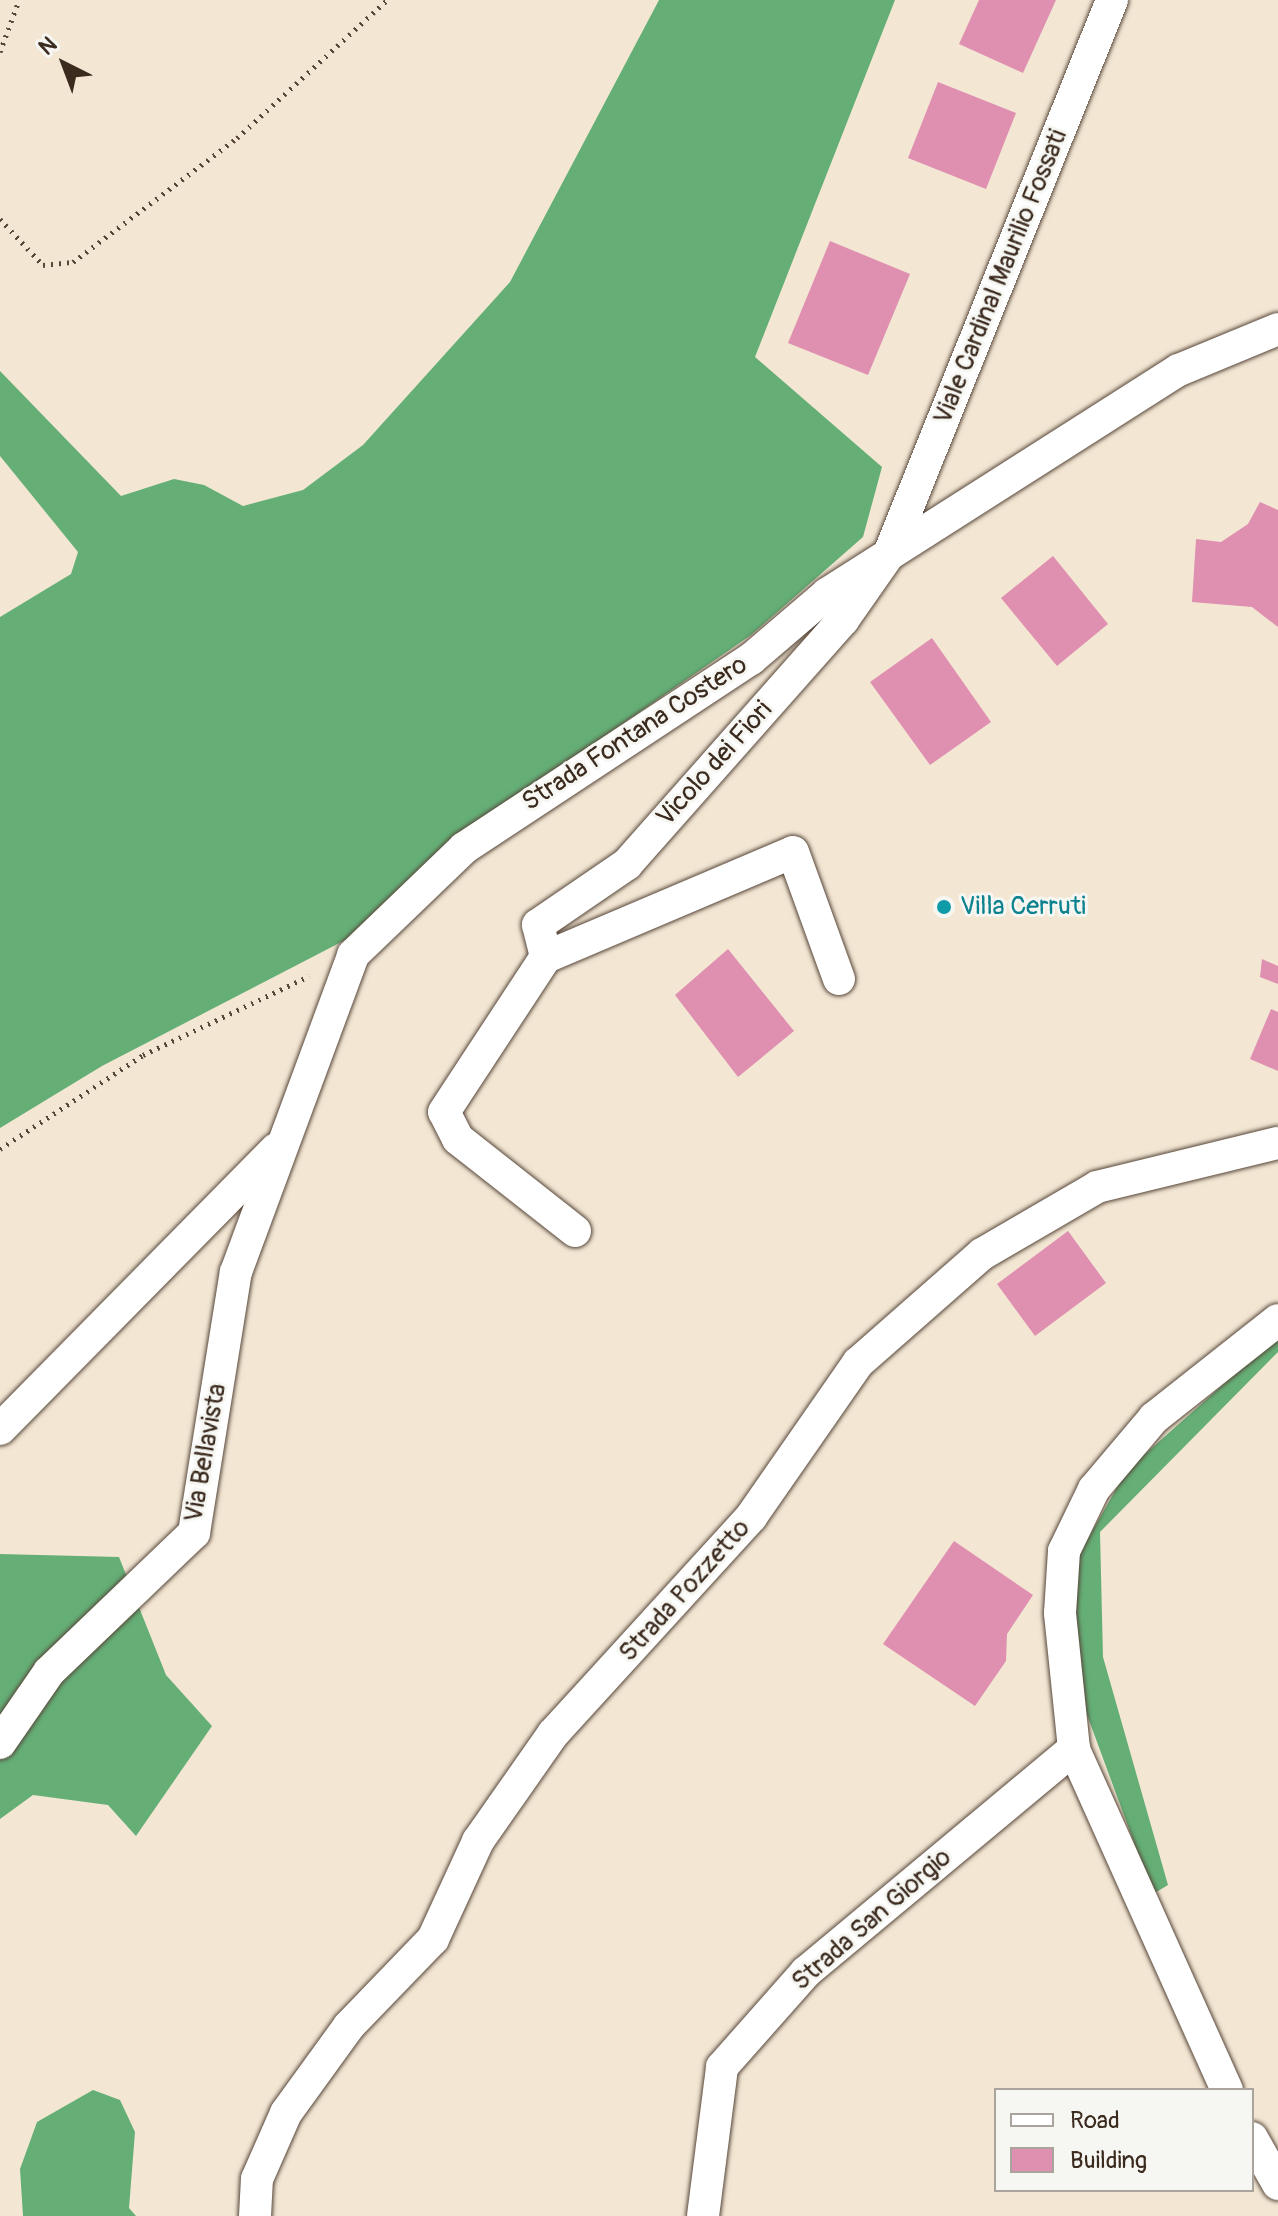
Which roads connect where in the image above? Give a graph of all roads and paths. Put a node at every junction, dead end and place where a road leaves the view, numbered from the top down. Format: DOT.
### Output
graph roads {
  1 [pos="19,0"];
  2 [pos="387,0"];
  3 [pos="1112,0"];
  4 [pos="0,52"];
  5 [pos="0,219"];
  6 [pos="1278,329"];
  7 [pos="889,554"];
  8 [pos="353,955"];
  9 [pos="546,957"];
  10 [pos="839,979"];
  11 [pos="282,1143"];
  12 [pos="1278,1143"];
  13 [pos="0,1149"];
  14 [pos="575,1231"];
  15 [pos="1278,1320"];
  16 [pos="0,1429"];
  17 [pos="0,1743"];
  18 [pos="1074,1749"];
  19 [pos="1226,2088"];
  20 [pos="1254,2142"];
  21 [pos="1278,2184"];
  22 [pos="255,2216"];
  23 [pos="703,2216"];
  1 -- 4 [label="path"];
  2 -- 5 [label="path"];
  3 -- 7 [label="street, Viale Cardinal Maurilio Fossati"];
  6 -- 7 [label="street, Strada Fontana Costero"];
  7 -- 8 [label="street, Strada Fontana Costero"];
  7 -- 9 [label="street, Vicolo dei Fiori"];
  8 -- 11 [label="street, Via Bellavista"];
  8 -- 13 [label="path"];
  9 -- 10 [label="street"];
  9 -- 14 [label="street"];
  11 -- 16 [label="street, Via Bellavista"];
  11 -- 17 [label="street, Via Bellavista"];
  12 -- 22 [label="street, Strada Pozzetto"];
  15 -- 18 [label="street"];
  18 -- 19 [label="street"];
  18 -- 23 [label="street, Strada San Giorgio"];
  20 -- 21 [label="street"];
}
